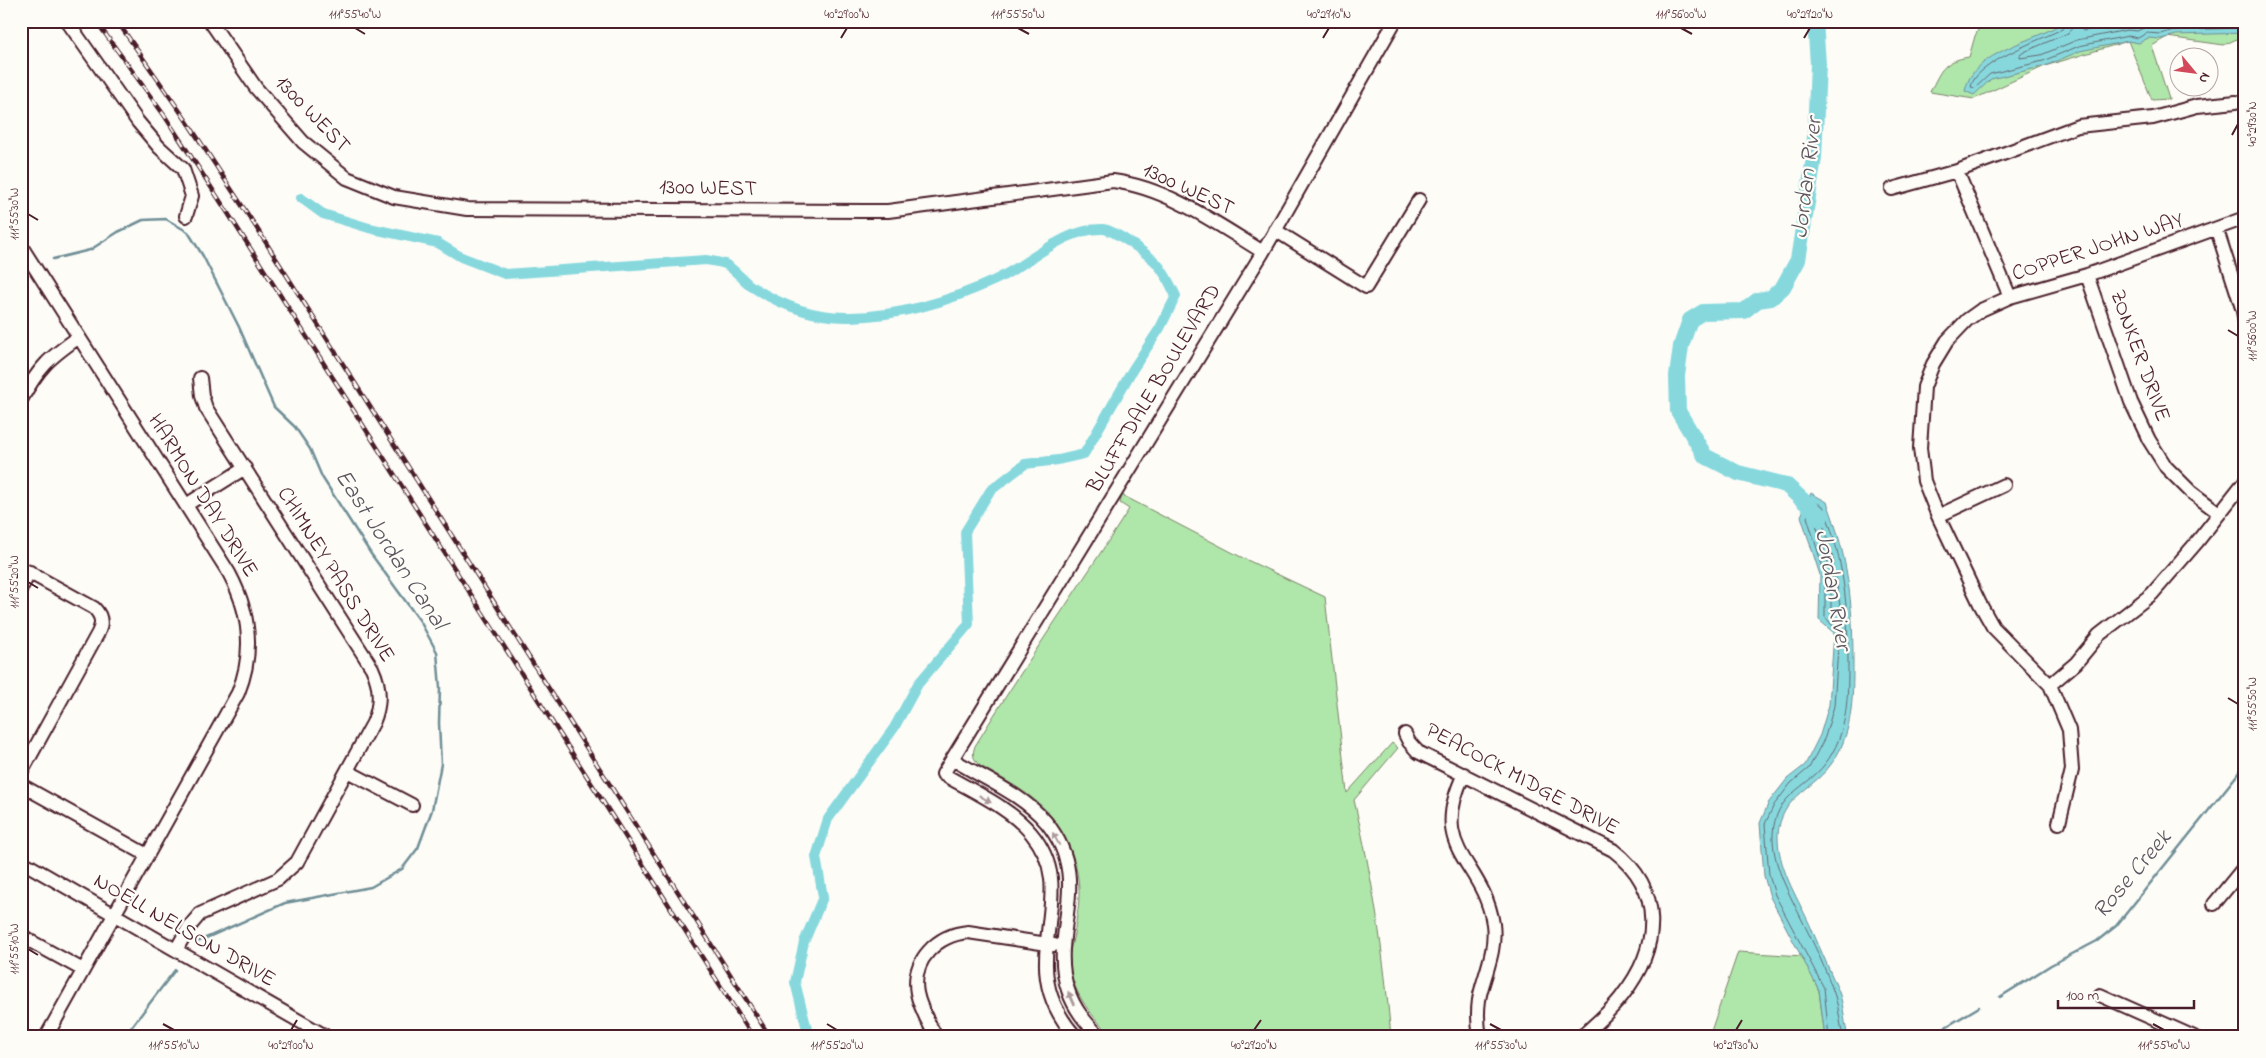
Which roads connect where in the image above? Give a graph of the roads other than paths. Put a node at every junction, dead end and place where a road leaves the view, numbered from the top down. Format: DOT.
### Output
graph roads {
  1 [pos="67,21"];
  2 [pos="210,21"];
  3 [pos="1395,21"];
  4 [pos="2236,102"];
  5 [pos="1957,171"];
  6 [pos="1892,189"];
  7 [pos="1419,200"];
  8 [pos="186,216"];
  9 [pos="2245,218"];
  10 [pos="1275,230"];
  11 [pos="2217,230"];
  12 [pos="21,246"];
  13 [pos="1263,252"];
  14 [pos="2087,275"];
  15 [pos="2010,297"];
  16 [pos="2245,323"];
  17 [pos="79,337"];
  18 [pos="200,378"];
  19 [pos="21,400"];
  20 [pos="245,468"];
  21 [pos="2245,481"];
  22 [pos="2004,485"];
  23 [pos="186,506"];
  24 [pos="2219,513"];
  25 [pos="1938,516"];
  26 [pos="25,570"];
  27 [pos="21,588"];
  28 [pos="2050,685"];
  29 [pos="1405,734"];
  30 [pos="952,759"];
  31 [pos="347,771"];
  32 [pos="21,773"];
  33 [pos="1464,774"];
  34 [pos="21,785"];
  35 [pos="412,805"];
  36 [pos="2059,823"];
  37 [pos="147,855"];
  38 [pos="21,861"];
  39 [pos="2242,875"];
  40 [pos="2214,904"];
  41 [pos="114,914"];
  42 [pos="21,936"];
  43 [pos="1047,944"];
  44 [pos="1064,946"];
  45 [pos="176,950"];
  46 [pos="83,970"];
  47 [pos="2100,995"];
  48 [pos="1098,1036"];
  49 [pos="46,1037"];
  50 [pos="327,1037"];
  51 [pos="936,1037"];
  52 [pos="1076,1037"];
  53 [pos="1480,1037"];
  54 [pos="1581,1037"];
  55 [pos="2194,1037"];
  1 -- 8 [label="street"];
  2 -- 13 [label="street, 1300 WEST"];
  3 -- 10 [label="street, BLUFFDALE BOULEVARD"];
  4 -- 5 [label="street"];
  5 -- 6 [label="street"];
  5 -- 15 [label="street"];
  7 -- 10 [label="street"];
  9 -- 11 [label="street, COPPER JOHN WAY"];
  10 -- 13 [label="street, BLUFFDALE BOULEVARD"];
  11 -- 14 [label="street, COPPER JOHN WAY"];
  11 -- 16 [label="street"];
  12 -- 17 [label="street, HARMON DAY DRIVE"];
  13 -- 30 [label="street, BLUFFDALE BOULEVARD"];
  14 -- 15 [label="street, COPPER JOHN WAY"];
  14 -- 24 [label="street, ZONKER DRIVE"];
  15 -- 25 [label="street, COPPER JOHN WAY"];
  17 -- 19 [label="street"];
  17 -- 23 [label="street, HARMON DAY DRIVE"];
  18 -- 20 [label="street, CHIMNEY PASS DRIVE"];
  20 -- 23 [label="street"];
  20 -- 31 [label="street, CHIMNEY PASS DRIVE"];
  21 -- 24 [label="street"];
  22 -- 25 [label="street"];
  23 -- 37 [label="street, HARMON DAY DRIVE"];
  24 -- 28 [label="street"];
  25 -- 28 [label="street, COPPER JOHN WAY"];
  26 -- 27 [label="street"];
  26 -- 32 [label="street"];
  28 -- 36 [label="street"];
  29 -- 33 [label="street, PEACOCK MIDGE DRIVE"];
  30 -- 43 [label="street, BLUFFDALE BOULEVARD, one-way"];
  44 -- 30 [label="street, one-way"];
  31 -- 35 [label="street"];
  31 -- 45 [label="street, CHIMNEY PASS DRIVE"];
  33 -- 53 [label="street"];
  33 -- 54 [label="street, PEACOCK MIDGE DRIVE"];
  34 -- 37 [label="street"];
  37 -- 41 [label="street, HARMON DAY DRIVE"];
  38 -- 41 [label="street, NOELL NELSON DRIVE"];
  39 -- 40 [label="street"];
  41 -- 45 [label="street, NOELL NELSON DRIVE"];
  41 -- 46 [label="street, HARMON DAY DRIVE"];
  42 -- 46 [label="street"];
  43 -- 44 [label="street"];
  43 -- 51 [label="street"];
  43 -- 52 [label="street"];
  48 -- 44 [label="street, one-way"];
  45 -- 50 [label="street, NOELL NELSON DRIVE"];
  46 -- 49 [label="street, HARMON DAY DRIVE"];
  47 -- 55 [label="street"];
}
